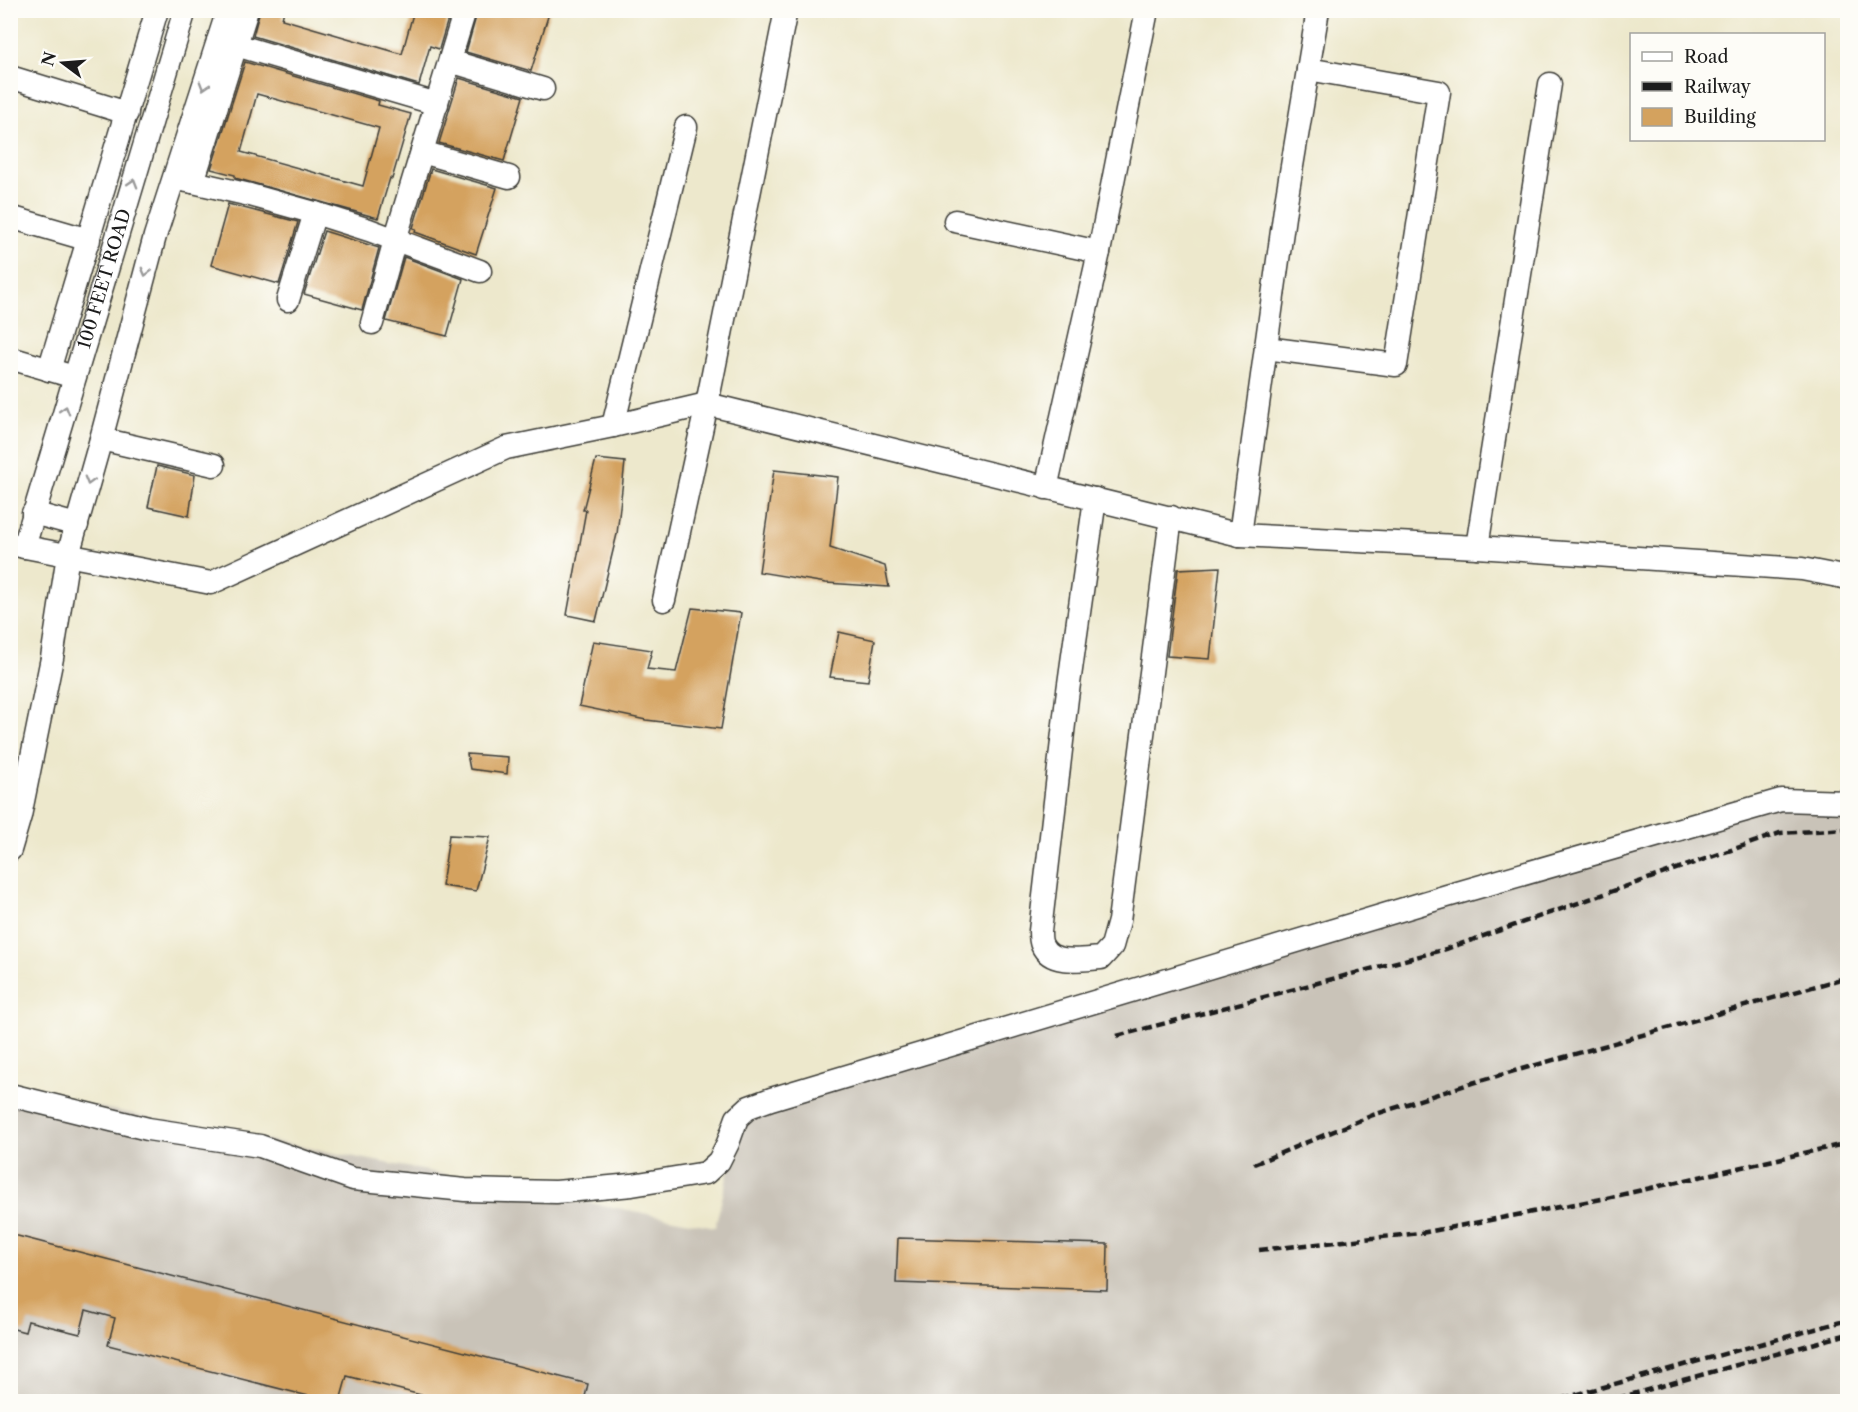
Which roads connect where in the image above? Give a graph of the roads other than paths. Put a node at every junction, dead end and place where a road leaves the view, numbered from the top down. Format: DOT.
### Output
graph roads {
  1 [pos="157,10"];
  2 [pos="185,10"];
  3 [pos="228,10"];
  4 [pos="247,10"];
  5 [pos="465,10"];
  6 [pos="786,10"];
  7 [pos="1147,10"];
  8 [pos="1318,10"];
  9 [pos="227,43"];
  10 [pos="450,61"];
  11 [pos="1308,69"];
  12 [pos="10,77"];
  13 [pos="1550,84"];
  14 [pos="543,89"];
  15 [pos="437,104"];
  16 [pos="127,113"];
  17 [pos="686,127"];
  18 [pos="422,152"];
  19 [pos="509,177"];
  20 [pos="184,180"];
  21 [pos="315,213"];
  22 [pos="10,218"];
  23 [pos="955,221"];
  24 [pos="88,240"];
  25 [pos="395,240"];
  26 [pos="1099,252"];
  27 [pos="480,271"];
  28 [pos="288,300"];
  29 [pos="372,323"];
  30 [pos="1266,348"];
  31 [pos="10,358"];
  32 [pos="49,369"];
  33 [pos="75,377"];
  34 [pos="707,404"];
  35 [pos="612,426"];
  36 [pos="101,440"];
  37 [pos="214,465"];
  38 [pos="1046,488"];
  39 [pos="1095,499"];
  40 [pos="33,513"];
  41 [pos="1171,517"];
  42 [pos="77,525"];
  43 [pos="1240,535"];
  44 [pos="17,545"];
  45 [pos="1477,547"];
  46 [pos="68,555"];
  47 [pos="1848,578"];
  48 [pos="664,600"];
  49 [pos="1848,802"];
  50 [pos="10,850"];
  51 [pos="10,1095"];
  1 -- 16 [label="street"];
  33 -- 2 [label="street, 100 FEET ROAD, one-way"];
  3 -- 9 [label="street"];
  4 -- 9 [label="street"];
  5 -- 10 [label="street"];
  6 -- 34 [label="street"];
  7 -- 26 [label="street"];
  8 -- 11 [label="street"];
  9 -- 15 [label="street"];
  9 -- 20 [label="street"];
  10 -- 14 [label="street"];
  10 -- 15 [label="street"];
  11 -- 30 [label="street"];
  11 -- 30 [label="street"];
  12 -- 16 [label="street"];
  13 -- 45 [label="street"];
  15 -- 18 [label="street"];
  16 -- 24 [label="street"];
  17 -- 35 [label="street"];
  18 -- 19 [label="street"];
  18 -- 25 [label="street"];
  20 -- 21 [label="street"];
  20 -- 36 [label="street, one-way"];
  21 -- 25 [label="street"];
  21 -- 28 [label="street"];
  22 -- 24 [label="street"];
  23 -- 26 [label="street"];
  24 -- 32 [label="street"];
  25 -- 27 [label="street"];
  25 -- 29 [label="street"];
  26 -- 38 [label="street"];
  30 -- 43 [label="street"];
  31 -- 32 [label="street"];
  32 -- 33 [label="street"];
  40 -- 33 [label="street, 100 FEET ROAD, one-way"];
  34 -- 35 [label="street"];
  34 -- 38 [label="street"];
  34 -- 48 [label="street"];
  35 -- 46 [label="street"];
  36 -- 37 [label="street"];
  36 -- 42 [label="street, one-way"];
  38 -- 39 [label="street"];
  39 -- 41 [label="street"];
  39 -- 41 [label="street"];
  40 -- 42 [label="street"];
  40 -- 44 [label="street, 100 FEET ROAD"];
  41 -- 43 [label="street"];
  42 -- 46 [label="street"];
  43 -- 45 [label="street"];
  44 -- 46 [label="street"];
  45 -- 47 [label="street"];
  46 -- 50 [label="street"];
  49 -- 51 [label="street"];
}
